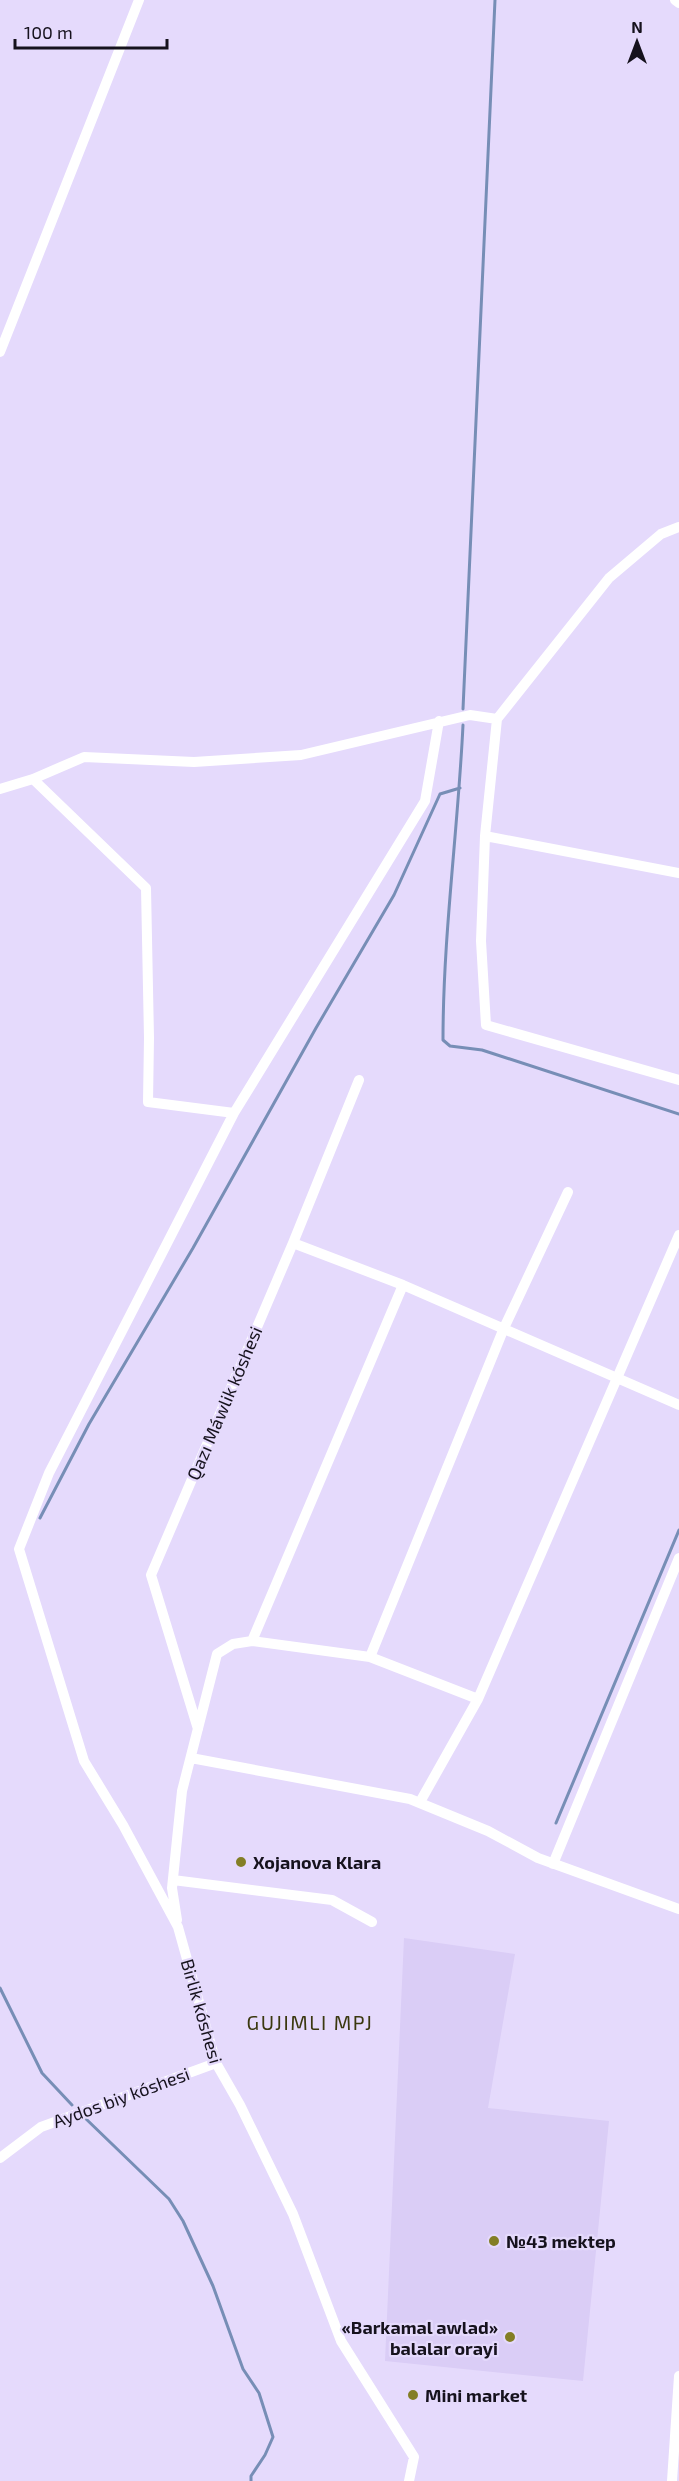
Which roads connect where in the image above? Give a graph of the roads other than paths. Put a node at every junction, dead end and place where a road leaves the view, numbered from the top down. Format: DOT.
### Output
graph roads {
  1 [pos="139,0"];
  2 [pos="675,0"];
  3 [pos="679,3"];
  4 [pos="0,352"];
  5 [pos="679,527"];
  6 [pos="497,719"];
  7 [pos="439,721"];
  8 [pos="33,779"];
  9 [pos="0,789"];
  10 [pos="484,836"];
  11 [pos="679,873"];
  12 [pos="359,1080"];
  13 [pos="679,1080"];
  14 [pos="234,1113"];
  15 [pos="568,1192"];
  16 [pos="679,1235"];
  17 [pos="293,1243"];
  18 [pos="403,1285"];
  19 [pos="504,1328"];
  20 [pos="617,1377"];
  21 [pos="679,1405"];
  22 [pos="679,1558"];
  23 [pos="252,1641"];
  24 [pos="370,1657"];
  25 [pos="478,1699"];
  26 [pos="198,1731"];
  27 [pos="191,1758"];
  28 [pos="420,1802"];
  29 [pos="553,1864"];
  30 [pos="173,1880"];
  31 [pos="679,1909"];
  32 [pos="372,1922"];
  33 [pos="178,1928"];
  34 [pos="216,2063"];
  35 [pos="0,2158"];
  36 [pos="679,2376"];
  37 [pos="409,2481"];
  38 [pos="672,2481"];
  1 -- 4 [label="street"];
  2 -- 3 [label="street"];
  5 -- 6 [label="street"];
  6 -- 7 [label="street"];
  6 -- 10 [label="street"];
  7 -- 8 [label="street"];
  7 -- 14 [label="street"];
  8 -- 9 [label="street"];
  8 -- 14 [label="street"];
  10 -- 11 [label="street"];
  10 -- 13 [label="street"];
  12 -- 17 [label="street, Qazı Máwlik kóshesi"];
  14 -- 33 [label="street, Birlik kóshesi"];
  15 -- 19 [label="street"];
  16 -- 20 [label="street"];
  17 -- 18 [label="street"];
  17 -- 26 [label="street, Qazı Máwlik kóshesi"];
  18 -- 19 [label="street"];
  18 -- 23 [label="street"];
  19 -- 20 [label="street"];
  19 -- 24 [label="street"];
  20 -- 21 [label="street"];
  20 -- 25 [label="street"];
  22 -- 29 [label="street"];
  23 -- 24 [label="street"];
  23 -- 26 [label="street"];
  24 -- 25 [label="street"];
  25 -- 28 [label="street"];
  26 -- 27 [label="street"];
  27 -- 28 [label="street"];
  27 -- 30 [label="street"];
  28 -- 29 [label="street"];
  29 -- 31 [label="street"];
  30 -- 32 [label="street"];
  30 -- 33 [label="street"];
  33 -- 34 [label="street, Birlik kóshesi"];
  34 -- 35 [label="street, Aydos biy kóshesi"];
  34 -- 37 [label="street, Birlik kóshesi"];
  36 -- 38 [label="street"];
}
